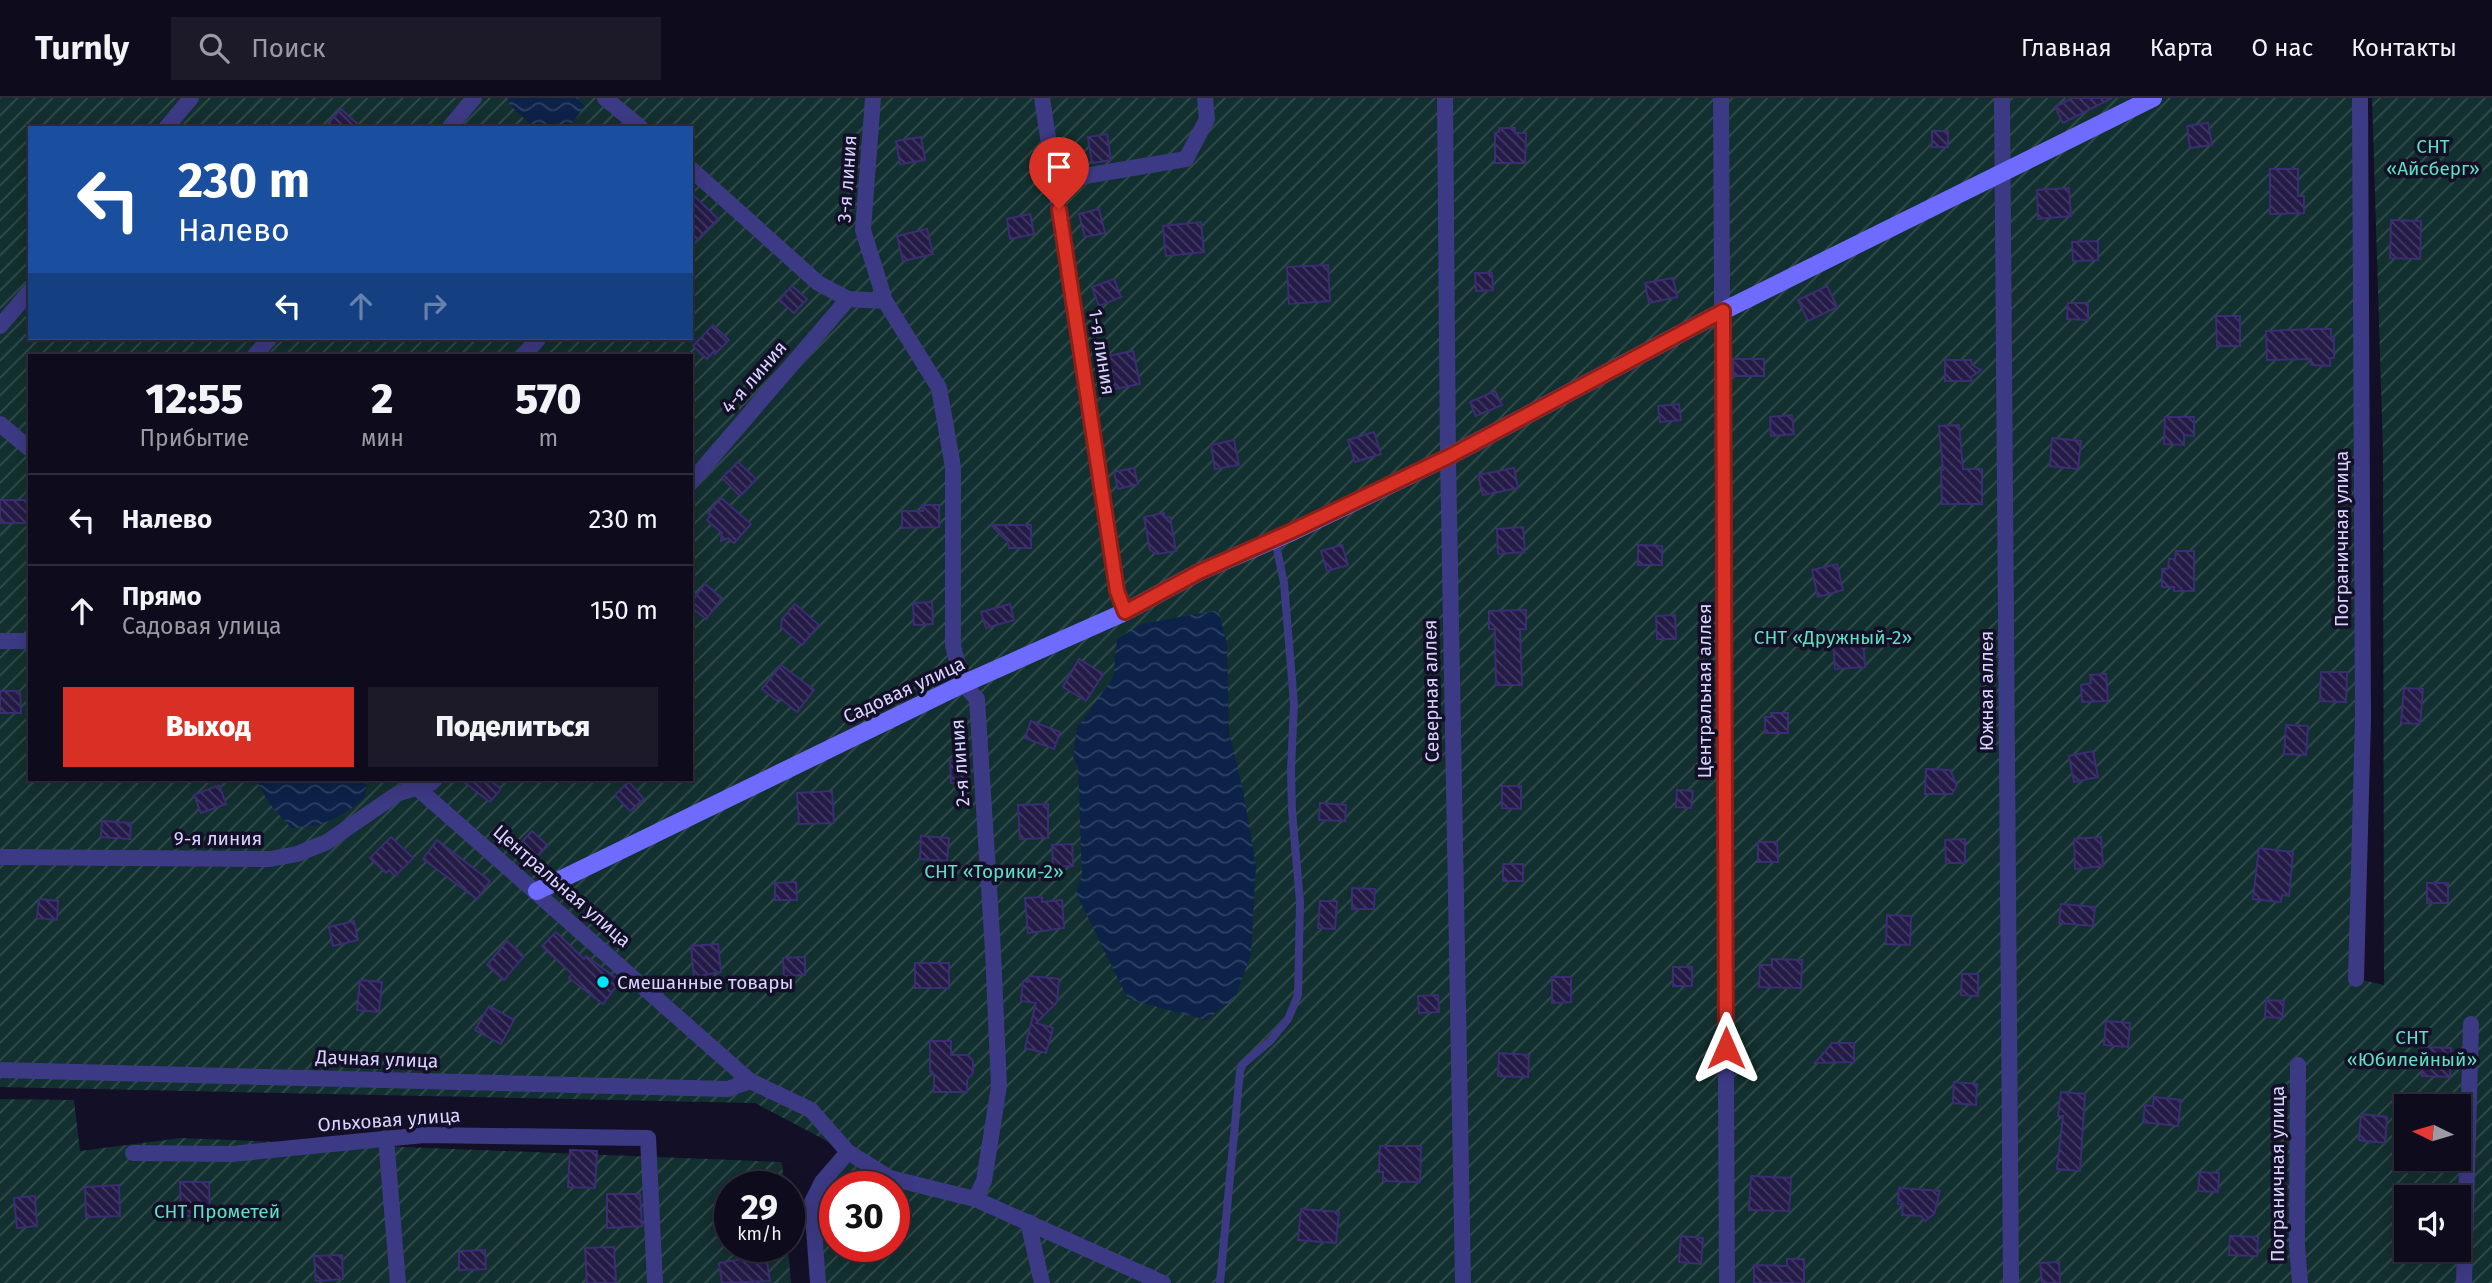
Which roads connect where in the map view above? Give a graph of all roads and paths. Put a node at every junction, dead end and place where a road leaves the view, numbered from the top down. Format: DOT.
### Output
graph roads {
  1 [pos="191,98"];
  2 [pos="474,98"];
  3 [pos="605,98"];
  4 [pos="873,98"];
  5 [pos="1042,98"];
  6 [pos="1206,98"];
  7 [pos="1445,98"];
  8 [pos="1721,98"];
  9 [pos="2002,98"];
  10 [pos="2153,98"];
  11 [pos="2360,98"];
  12 [pos="168,126"];
  13 [pos="451,126"];
  14 [pos="639,126"];
  15 [pos="693,171"];
  16 [pos="2003,172"];
  17 [pos="1055,181"];
  18 [pos="28,293"];
  19 [pos="848,299"];
  20 [pos="885,302"];
  21 [pos="1723,311"];
  22 [pos="0,326"];
  23 [pos="268,340"];
  24 [pos="537,340"];
  25 [pos="256,354"];
  26 [pos="524,354"];
  27 [pos="0,424"];
  28 [pos="28,447"];
  29 [pos="1448,457"];
  30 [pos="693,480"];
  31 [pos="1275,539"];
  32 [pos="1125,612"];
  33 [pos="0,641"];
  34 [pos="28,641"];
  35 [pos="963,684"];
  36 [pos="433,781"];
  37 [pos="412,783"];
  38 [pos="0,857"];
  39 [pos="537,891"];
  40 [pos="2356,979"];
  41 [pos="2471,1024"];
  42 [pos="2298,1065"];
  43 [pos="0,1070"];
  44 [pos="750,1081"];
  45 [pos="386,1138"];
  46 [pos="848,1152"];
  47 [pos="133,1153"];
  48 [pos="975,1199"];
  49 [pos="1028,1222"];
  50 [pos="398,1283"];
  51 [pos="655,1283"];
  52 [pos="818,1283"];
  53 [pos="1042,1283"];
  54 [pos="1163,1283"];
  55 [pos="1220,1283"];
  56 [pos="1464,1283"];
  57 [pos="1727,1283"];
  58 [pos="2011,1283"];
  59 [pos="2300,1283"];
  60 [pos="2464,1283"];
  1 -- 12 [label="street"];
  2 -- 13 [label="street"];
  3 -- 14 [label="street"];
  4 -- 20 [label="street, 3-я линия"];
  5 -- 17 [label="street, 1-я линия"];
  6 -- 17 [label="street"];
  7 -- 29 [label="street, Северная аллея"];
  8 -- 21 [label="street, Центральная аллея"];
  9 -- 16 [label="street, Южная аллея"];
  10 -- 16 [label="street, Садовая улица"];
  11 -- 40 [label="street, Пограничная улица"];
  15 -- 19 [label="street"];
  16 -- 21 [label="street, Садовая улица"];
  16 -- 58 [label="street, Южная аллея"];
  17 -- 32 [label="street, 1-я линия"];
  18 -- 22 [label="street"];
  19 -- 20 [label="street"];
  19 -- 30 [label="street, 4-я линия"];
  20 -- 35 [label="street, 2-я линия"];
  21 -- 29 [label="street, Садовая улица"];
  21 -- 57 [label="street, Центральная аллея"];
  23 -- 25 [label="street"];
  24 -- 26 [label="street"];
  27 -- 28 [label="street"];
  29 -- 31 [label="street, Садовая улица"];
  29 -- 56 [label="street, Северная аллея"];
  31 -- 32 [label="street, Садовая улица"];
  31 -- 55 [label="lane"];
  32 -- 35 [label="street, Садовая улица"];
  33 -- 34 [label="street"];
  35 -- 39 [label="street, Садовая улица"];
  35 -- 48 [label="street, 2-я линия"];
  36 -- 37 [label="street"];
  37 -- 38 [label="street, 9-я линия"];
  37 -- 39 [label="street, Центральная улица"];
  39 -- 44 [label="street, Центральная улица"];
  41 -- 60 [label="street"];
  42 -- 59 [label="street, Пограничная улица"];
  43 -- 44 [label="street, Дачная улица"];
  44 -- 46 [label="street, Центральная улица"];
  45 -- 47 [label="street, Ольховая улица"];
  45 -- 50 [label="street"];
  45 -- 51 [label="street, Ольховая улица"];
  46 -- 48 [label="street, Центральная улица"];
  46 -- 52 [label="street"];
  48 -- 49 [label="street, Центральная улица"];
  49 -- 53 [label="street"];
  49 -- 54 [label="street, Центральная улица"];
}
